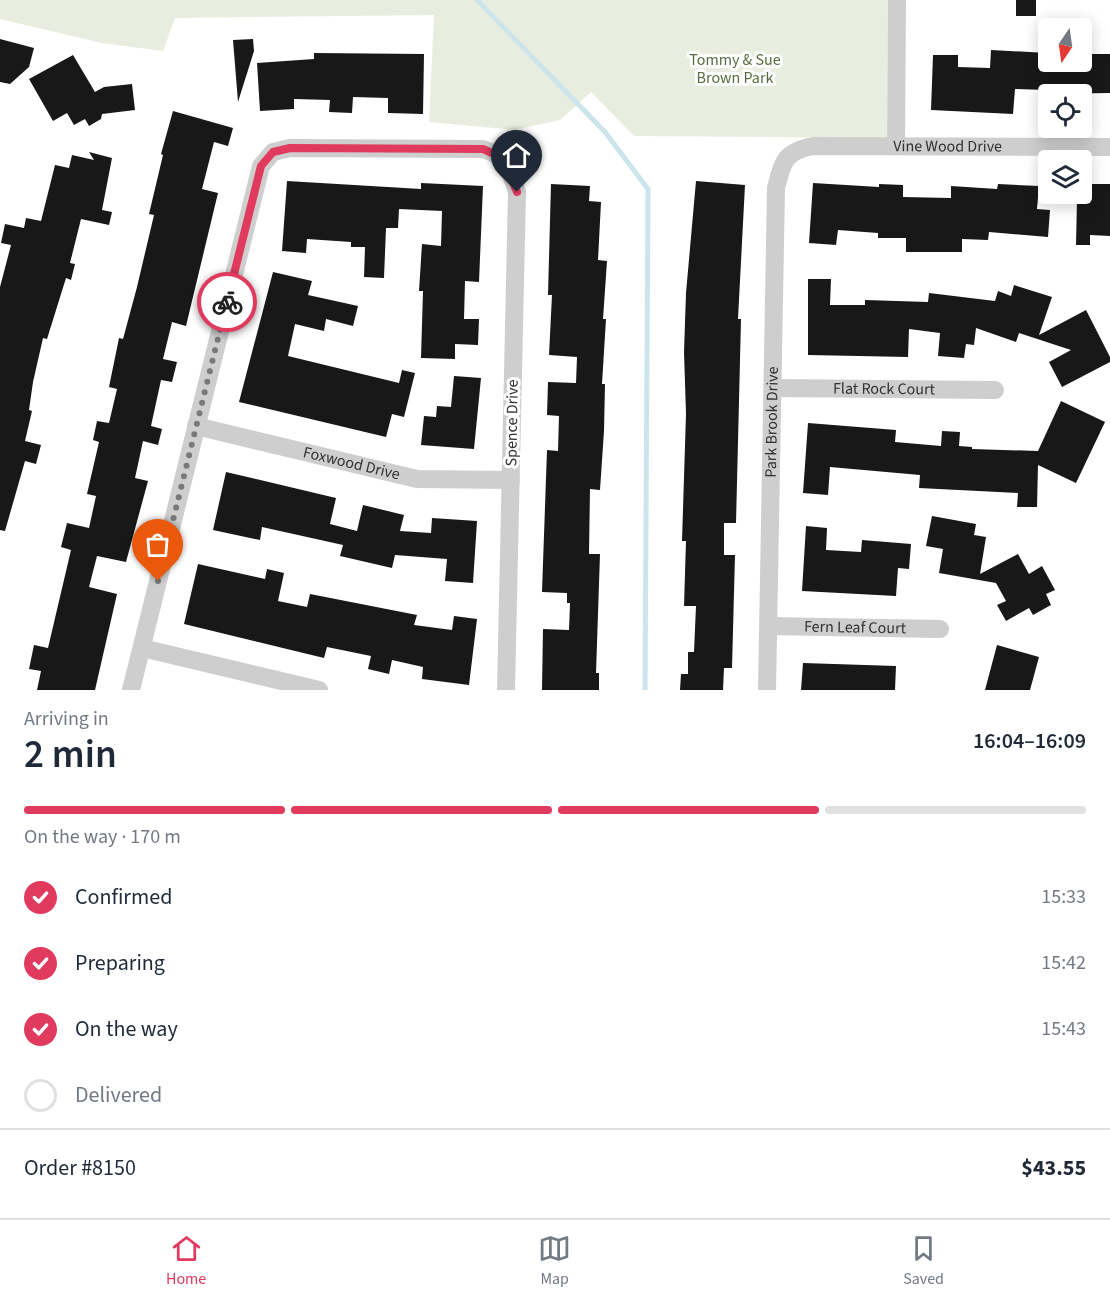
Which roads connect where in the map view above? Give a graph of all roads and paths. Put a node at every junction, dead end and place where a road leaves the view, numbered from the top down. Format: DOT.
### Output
graph roads {
  1 [pos="897,0"];
  2 [pos="896,146"];
  3 [pos="1110,147"];
  4 [pos="787,156"];
  5 [pos="773,388"];
  6 [pos="995,390"];
  7 [pos="196,426"];
  8 [pos="511,480"];
  9 [pos="769,626"];
  10 [pos="940,629"];
  11 [pos="142,648"];
  12 [pos="131,690"];
  13 [pos="319,690"];
  14 [pos="506,690"];
  15 [pos="767,690"];
  1 -- 2 [label="street"];
  2 -- 3 [label="street, Vine Wood Drive"];
  2 -- 4 [label="street, Vine Wood Drive"];
  4 -- 5 [label="street, Park Brook Drive"];
  5 -- 6 [label="street, Flat Rock Court"];
  5 -- 9 [label="street, Park Brook Drive"];
  7 -- 8 [label="street, Foxwood Drive"];
  7 -- 8 [label="street, Spence Drive"];
  7 -- 11 [label="street"];
  8 -- 14 [label="street, Spence Drive"];
  9 -- 10 [label="street, Fern Leaf Court"];
  9 -- 15 [label="street, Park Brook Drive"];
  11 -- 12 [label="street"];
  11 -- 13 [label="street"];
}
